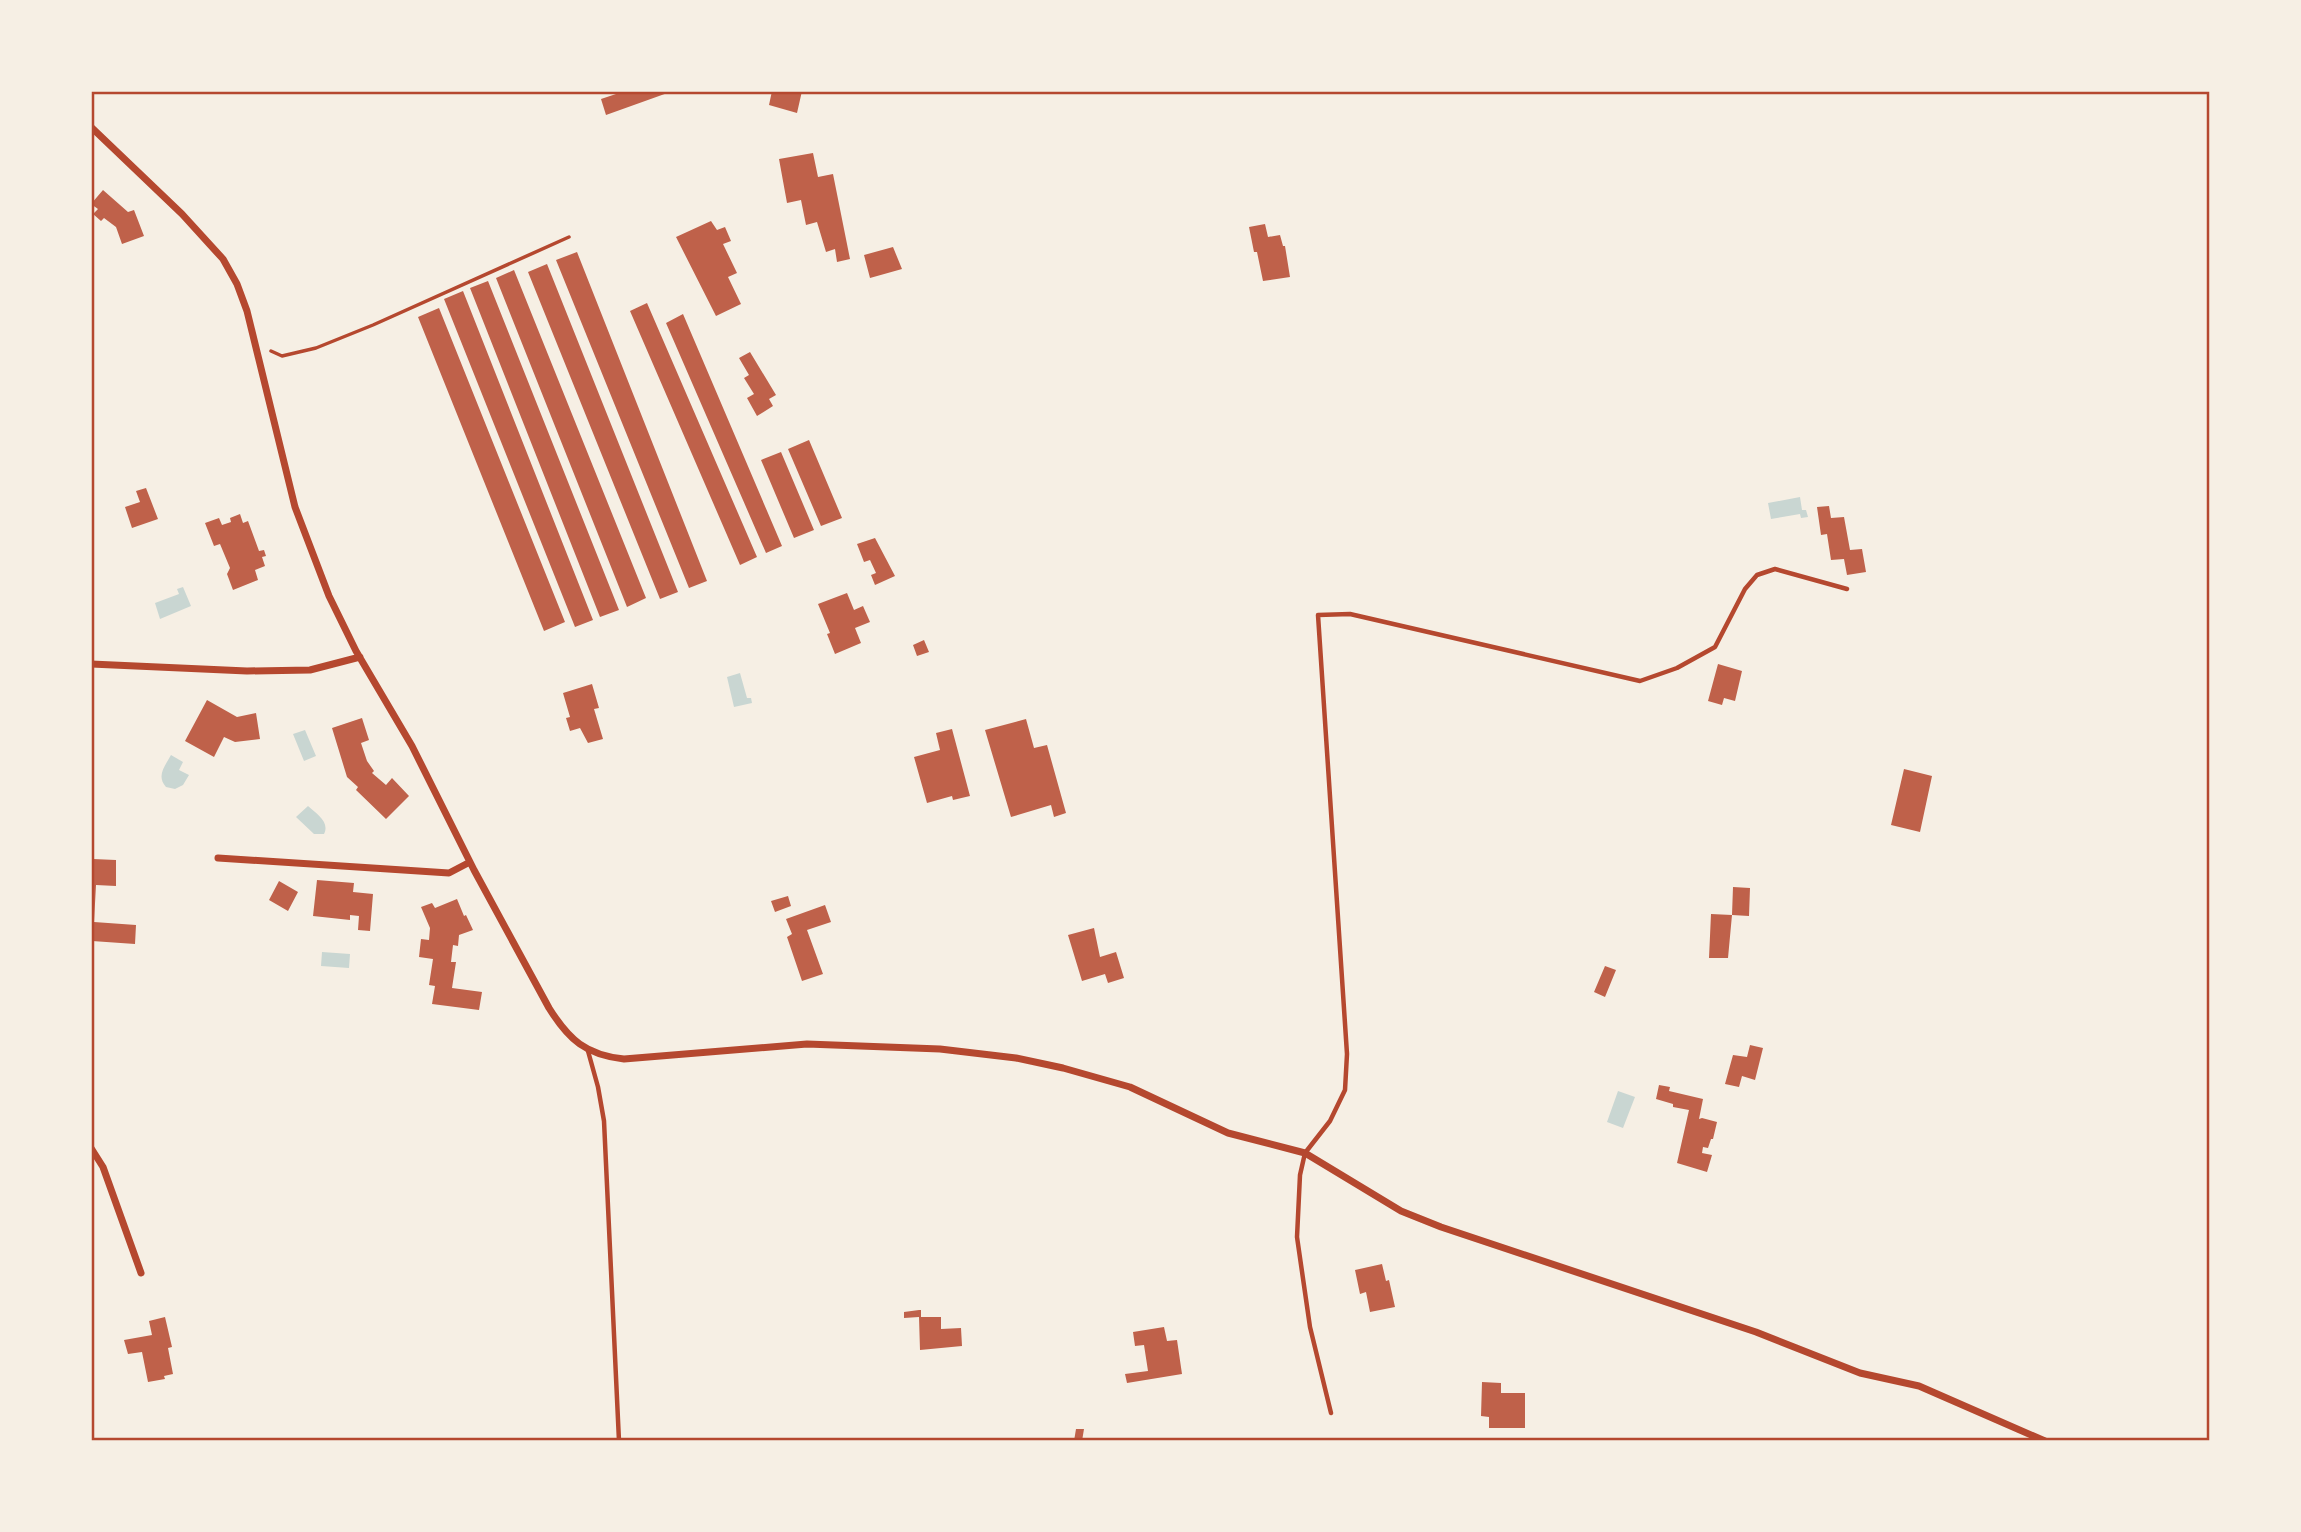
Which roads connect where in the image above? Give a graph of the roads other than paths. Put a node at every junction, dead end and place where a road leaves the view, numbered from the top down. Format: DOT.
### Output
graph roads {
  1 [pos="91,127"];
  2 [pos="1847,589"];
  3 [pos="360,657"];
  4 [pos="91,664"];
  5 [pos="218,858"];
  6 [pos="470,863"];
  7 [pos="588,1051"];
  8 [pos="91,1148"];
  9 [pos="1306,1153"];
  10 [pos="141,1273"];
  11 [pos="1331,1413"];
  12 [pos="619,1441"];
  13 [pos="2045,1441"];
  1 -- 3 [label="street"];
  2 -- 9 [label="lane"];
  3 -- 4 [label="street"];
  3 -- 6 [label="street"];
  5 -- 6 [label="street"];
  6 -- 7 [label="street"];
  7 -- 9 [label="street"];
  7 -- 12 [label="lane"];
  8 -- 10 [label="street"];
  9 -- 11 [label="lane"];
  9 -- 13 [label="street"];
}
